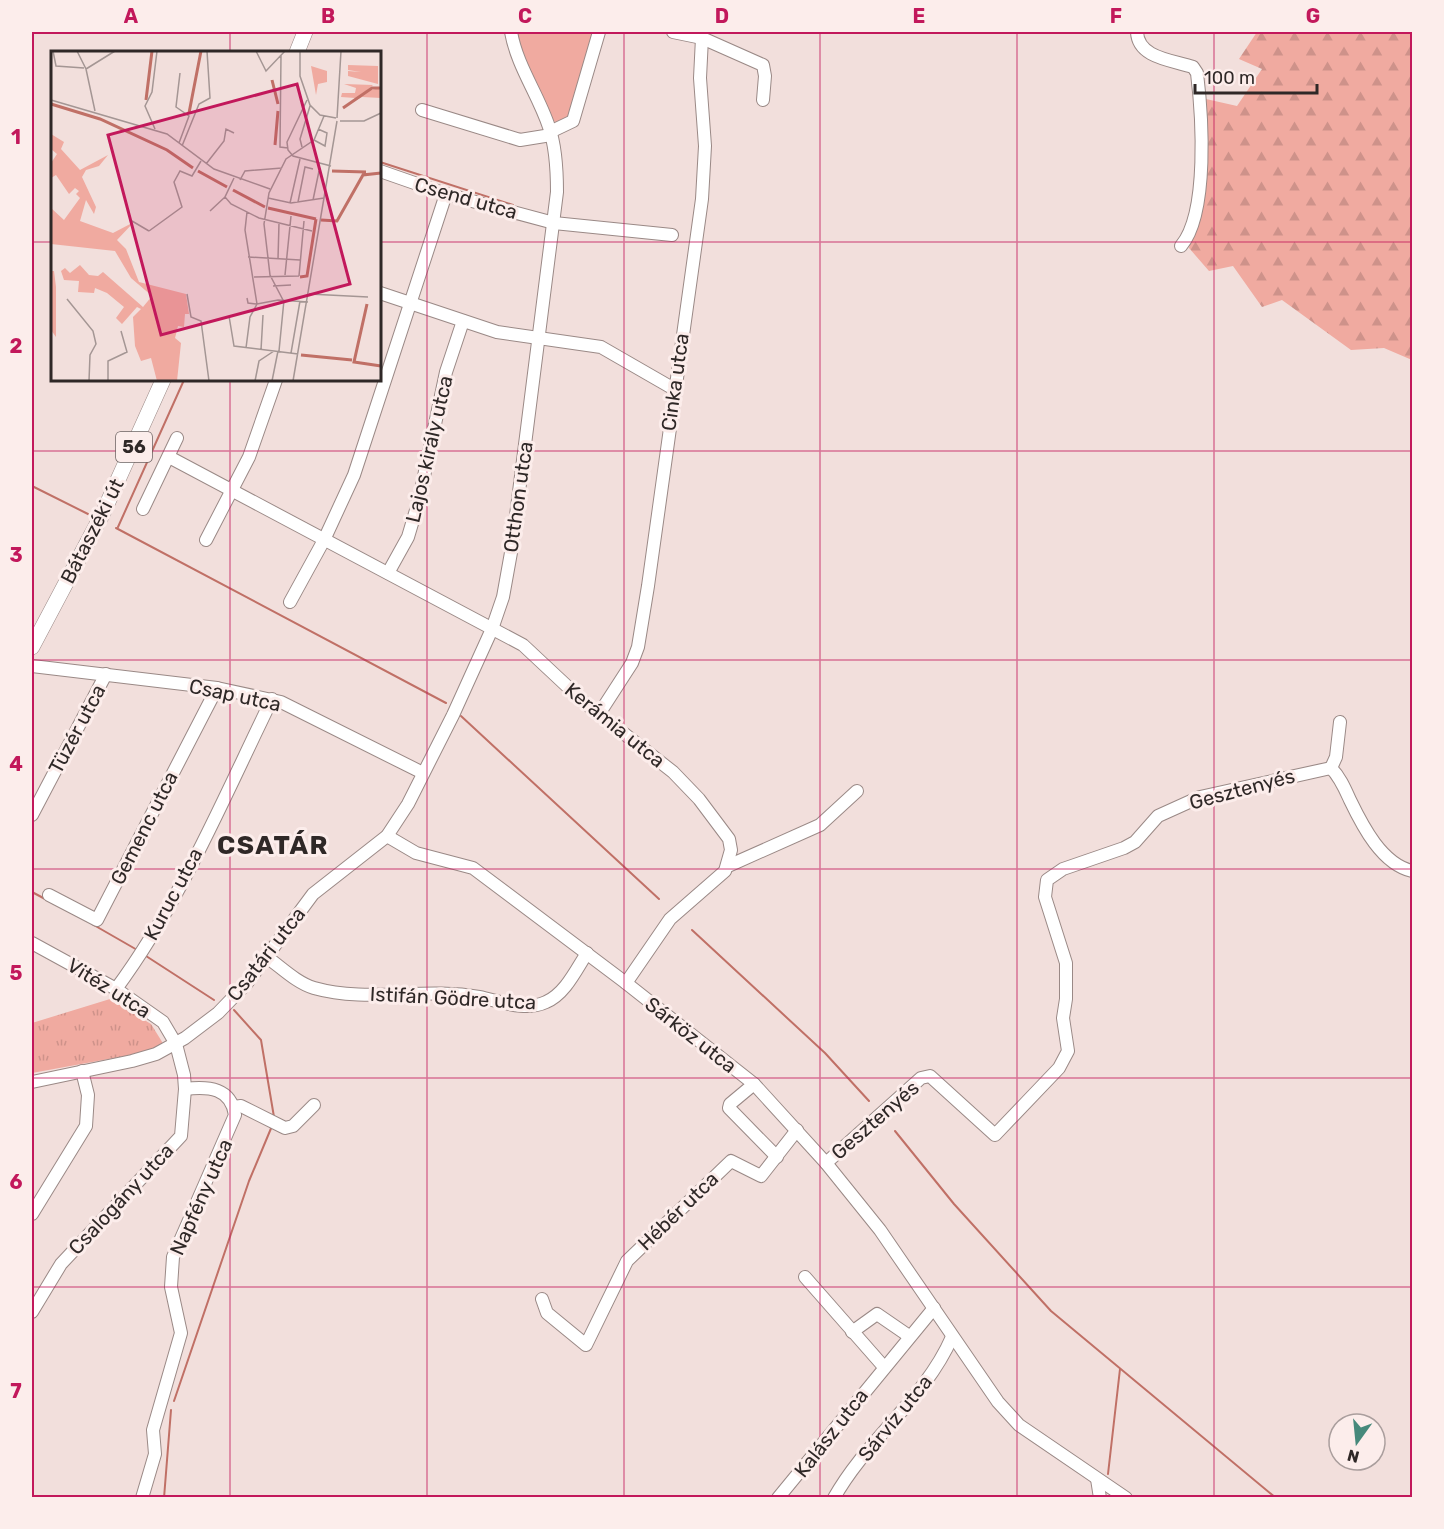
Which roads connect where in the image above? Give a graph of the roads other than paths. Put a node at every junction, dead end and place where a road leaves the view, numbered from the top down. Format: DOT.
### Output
graph roads {
  1 [pos="305,32"];
  2 [pos="510,32"];
  3 [pos="599,32"];
  4 [pos="674,32"];
  5 [pos="1137,32"];
  6 [pos="703,35"];
  7 [pos="297,51"];
  8 [pos="762,100"];
  9 [pos="422,110"];
  10 [pos="551,134"];
  11 [pos="381,171"];
  12 [pos="446,194"];
  13 [pos="554,223"];
  14 [pos="672,235"];
  15 [pos="1181,246"];
  16 [pos="381,293"];
  17 [pos="410,304"];
  18 [pos="463,321"];
  19 [pos="539,339"];
  20 [pos="163,381"];
  21 [pos="276,381"];
  22 [pos="674,389"];
  23 [pos="177,438"];
  24 [pos="169,457"];
  25 [pos="232,492"];
  26 [pos="143,509"];
  27 [pos="207,540"];
  28 [pos="324,540"];
  29 [pos="388,573"];
  30 [pos="290,602"];
  31 [pos="492,628"];
  32 [pos="32,647"];
  33 [pos="32,666"];
  34 [pos="106,674"];
  35 [pos="217,688"];
  36 [pos="272,699"];
  37 [pos="599,714"];
  38 [pos="1340,722"];
  39 [pos="1331,768"];
  40 [pos="423,773"];
  41 [pos="857,791"];
  42 [pos="32,815"];
  43 [pos="387,836"];
  44 [pos="728,866"];
  45 [pos="1413,872"];
  46 [pos="49,894"];
  47 [pos="32,943"];
  48 [pos="587,953"];
  49 [pos="268,958"];
  50 [pos="626,983"];
  51 [pos="116,989"];
  52 [pos="176,1044"];
  53 [pos="82,1071"];
  54 [pos="32,1082"];
  55 [pos="754,1084"];
  56 [pos="185,1089"];
  57 [pos="314,1105"];
  58 [pos="234,1107"];
  59 [pos="797,1130"];
  60 [pos="777,1157"];
  61 [pos="826,1163"];
  62 [pos="32,1214"];
  63 [pos="805,1277"];
  64 [pos="542,1299"];
  65 [pos="934,1308"];
  66 [pos="32,1312"];
  67 [pos="852,1332"];
  68 [pos="909,1336"];
  69 [pos="952,1337"];
  70 [pos="884,1367"];
  71 [pos="1097,1479"];
  72 [pos="141,1497"];
  73 [pos="778,1497"];
  74 [pos="834,1497"];
  75 [pos="1100,1497"];
  76 [pos="1126,1497"];
  1 -- 7 [label="main road"];
  2 -- 10 [label="street, Otthon utca"];
  3 -- 10 [label="street"];
  4 -- 6 [label="street"];
  5 -- 15 [label="street"];
  6 -- 8 [label="street"];
  6 -- 22 [label="street, Cinka utca"];
  9 -- 10 [label="street"];
  10 -- 13 [label="street, Otthon utca"];
  11 -- 12 [label="street, Csend utca"];
  12 -- 13 [label="street, Csend utca"];
  12 -- 17 [label="street"];
  13 -- 14 [label="street, Csend utca"];
  13 -- 19 [label="street, Otthon utca"];
  16 -- 17 [label="street"];
  17 -- 18 [label="street"];
  17 -- 28 [label="street"];
  18 -- 19 [label="street"];
  18 -- 29 [label="street, Lajos király utca"];
  19 -- 22 [label="street"];
  19 -- 31 [label="street, Otthon utca"];
  20 -- 32 [label="main road, Bátaszéki út / 56"];
  21 -- 25 [label="street"];
  22 -- 37 [label="street, Cinka utca"];
  23 -- 24 [label="street"];
  24 -- 25 [label="street, Kerámia utca"];
  24 -- 26 [label="street"];
  25 -- 27 [label="street"];
  25 -- 28 [label="street, Kerámia utca"];
  28 -- 29 [label="street, Kerámia utca"];
  28 -- 30 [label="street"];
  29 -- 31 [label="street, Kerámia utca"];
  31 -- 37 [label="street, Kerámia utca"];
  31 -- 40 [label="street, Otthon utca"];
  33 -- 34 [label="street, Csap utca"];
  34 -- 35 [label="street, Csap utca"];
  34 -- 42 [label="street, Tüzér utca"];
  35 -- 36 [label="street, Csap utca"];
  35 -- 46 [label="street, Gemenc utca"];
  36 -- 40 [label="street, Csap utca"];
  36 -- 51 [label="street, Kuruc utca"];
  37 -- 44 [label="street, Kerámia utca"];
  38 -- 39 [label="street"];
  39 -- 45 [label="street"];
  39 -- 61 [label="street, Gesztenyés"];
  40 -- 43 [label="street, Otthon utca"];
  41 -- 44 [label="street"];
  43 -- 48 [label="street, Sárköz utca"];
  43 -- 49 [label="street, Csatári utca"];
  44 -- 50 [label="street"];
  47 -- 51 [label="street, Vitéz utca"];
  48 -- 49 [label="street, Istifán Gödre utca"];
  48 -- 50 [label="street, Sárköz utca"];
  49 -- 52 [label="street, Csatári utca"];
  50 -- 55 [label="street, Sárköz utca"];
  51 -- 52 [label="street, Vitéz utca"];
  52 -- 53 [label="street, Csatári utca"];
  52 -- 56 [label="street, Csalogány utca"];
  53 -- 54 [label="street, Csatári utca"];
  53 -- 62 [label="street"];
  55 -- 59 [label="street, Sárköz utca"];
  55 -- 60 [label="street"];
  56 -- 58 [label="street"];
  56 -- 66 [label="street, Csalogány utca"];
  57 -- 58 [label="street"];
  58 -- 72 [label="street, Napfény utca"];
  59 -- 60 [label="street, Hébér utca"];
  59 -- 61 [label="street, Sárköz utca"];
  60 -- 64 [label="street, Hébér utca"];
  61 -- 65 [label="street, Sárköz utca"];
  63 -- 67 [label="street"];
  65 -- 68 [label="street, Kalász utca"];
  65 -- 69 [label="street, Sárköz utca"];
  67 -- 68 [label="street"];
  67 -- 70 [label="street"];
  68 -- 70 [label="street, Kalász utca"];
  69 -- 71 [label="street, Sárköz utca"];
  69 -- 74 [label="street, Sárvíz utca"];
  70 -- 73 [label="street, Kalász utca"];
  71 -- 75 [label="street"];
  71 -- 76 [label="street, Sárköz utca"];
}
